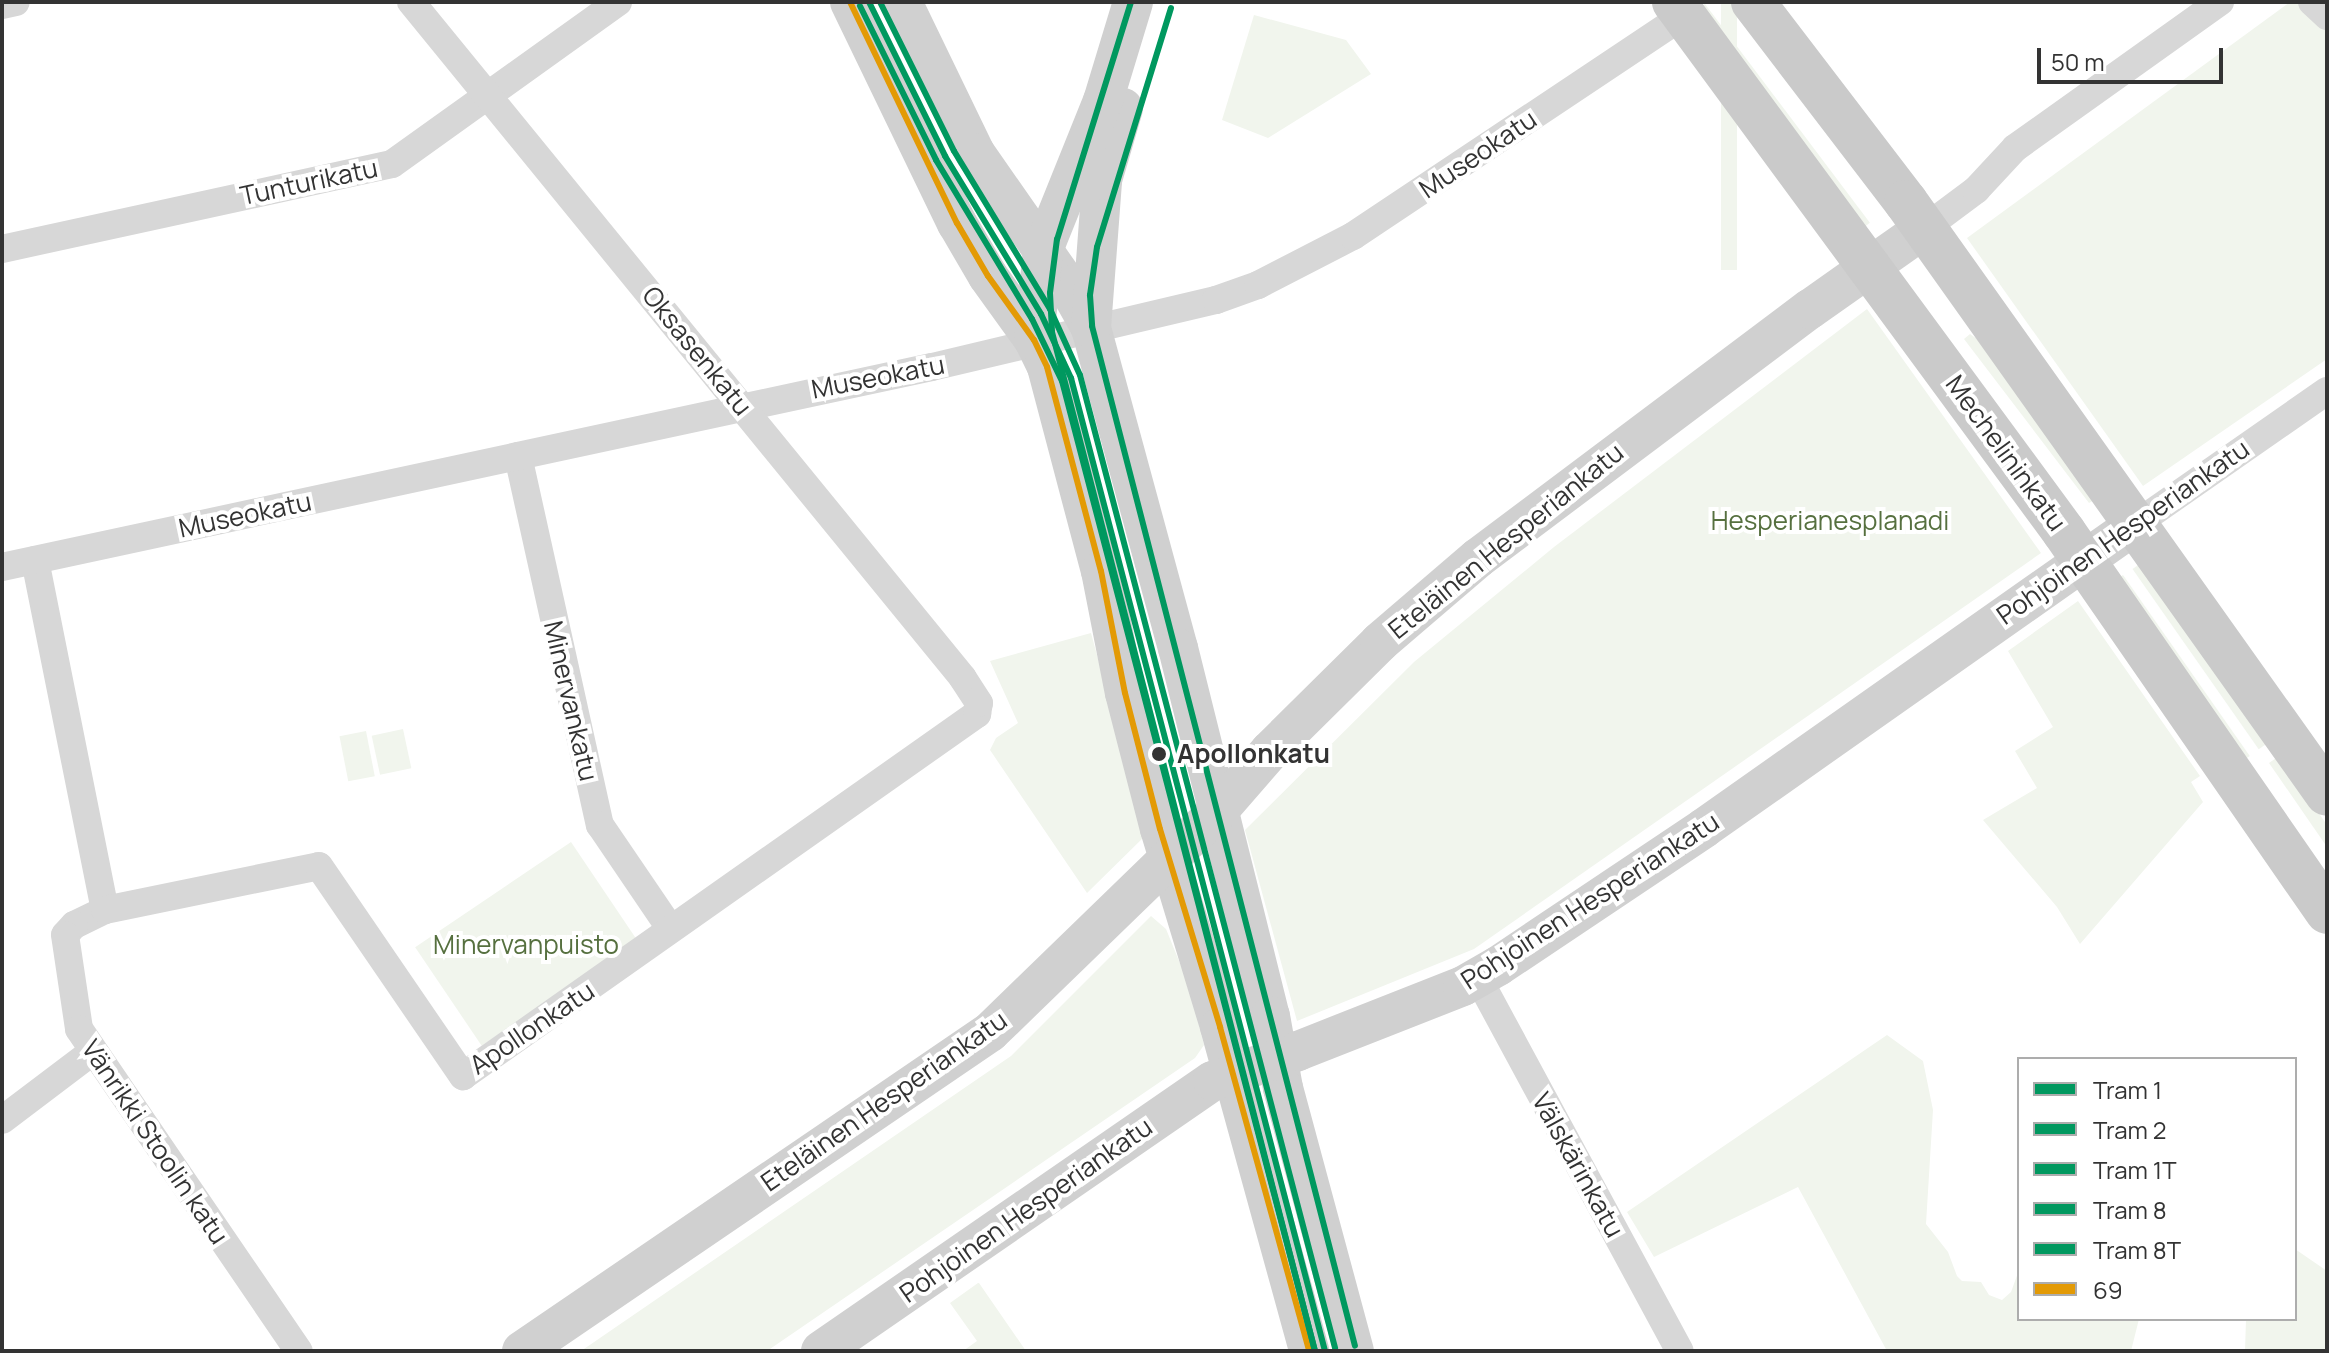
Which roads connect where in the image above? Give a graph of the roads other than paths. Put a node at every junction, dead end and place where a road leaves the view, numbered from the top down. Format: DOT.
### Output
graph roads {
  1 [pos="16,2"];
  2 [pos="411,2"];
  3 [pos="618,2"];
  4 [pos="850,2"];
  5 [pos="902,2"];
  6 [pos="1133,2"];
  7 [pos="1157,2"];
  8 [pos="1753,2"];
  9 [pos="2220,2"];
  10 [pos="2312,2"];
  11 [pos="2,5"];
  12 [pos="1679,9"];
  13 [pos="2327,16"];
  14 [pos="487,95"];
  15 [pos="1925,228"];
  16 [pos="2,249"];
  17 [pos="1043,250"];
  18 [pos="1872,268"];
  19 [pos="1091,328"];
  20 [pos="1034,340"];
  21 [pos="2327,391"];
  22 [pos="742,406"];
  23 [pos="518,456"];
  24 [pos="2136,524"];
  25 [pos="35,560"];
  26 [pos="2083,560"];
  27 [pos="2,567"];
  28 [pos="979,703"];
  29 [pos="1199,734"];
  30 [pos="1270,751"];
  31 [pos="2327,794"];
  32 [pos="1218,811"];
  33 [pos="1170,856"];
  34 [pos="105,910"];
  35 [pos="2327,912"];
  36 [pos="670,928"];
  37 [pos="1478,978"];
  38 [pos="92,1052"];
  39 [pos="1277,1058"];
  40 [pos="1233,1073"];
  41 [pos="2,1120"];
  42 [pos="299,1351"];
  43 [pos="522,1351"];
  44 [pos="821,1351"];
  45 [pos="1309,1351"];
  46 [pos="1354,1351"];
  47 [pos="1680,1351"];
  1 -- 11 [label="street"];
  2 -- 14 [label="street, Oksasenkatu"];
  3 -- 14 [label="street, Tunturikatu"];
  4 -- 20 [label="main road"];
  5 -- 17 [label="main road"];
  6 -- 17 [label="main road"];
  7 -- 19 [label="main road"];
  8 -- 15 [label="main road"];
  9 -- 15 [label="street, Eteläinen Hesperiankatu"];
  10 -- 13 [label="street"];
  12 -- 18 [label="main road, Mechelininkatu"];
  12 -- 19 [label="street, Museokatu"];
  14 -- 16 [label="street, Tunturikatu"];
  14 -- 22 [label="street, Oksasenkatu"];
  15 -- 18 [label="main road, Eteläinen Hesperiankatu"];
  15 -- 24 [label="main road"];
  17 -- 19 [label="main road"];
  17 -- 20 [label="main road"];
  18 -- 26 [label="main road, Mechelininkatu"];
  18 -- 30 [label="main road, Eteläinen Hesperiankatu"];
  19 -- 20 [label="street, Museokatu"];
  19 -- 29 [label="main road"];
  20 -- 22 [label="street, Museokatu"];
  20 -- 33 [label="main road"];
  21 -- 24 [label="street, Pohjoinen Hesperiankatu"];
  22 -- 23 [label="street, Museokatu"];
  22 -- 28 [label="street, Oksasenkatu"];
  23 -- 25 [label="street, Museokatu"];
  23 -- 36 [label="street, Minervankatu"];
  24 -- 26 [label="main road, Pohjoinen Hesperiankatu"];
  24 -- 31 [label="main road"];
  25 -- 27 [label="street, Museokatu"];
  25 -- 34 [label="street"];
  26 -- 35 [label="main road, Mechelininkatu"];
  26 -- 37 [label="main road, Pohjoinen Hesperiankatu"];
  28 -- 36 [label="street, Apollonkatu"];
  29 -- 30 [label="main road"];
  29 -- 32 [label="main road"];
  30 -- 32 [label="main road, Eteläinen Hesperiankatu"];
  32 -- 33 [label="main road, Eteläinen Hesperiankatu"];
  32 -- 39 [label="main road"];
  33 -- 40 [label="main road"];
  33 -- 43 [label="main road, Eteläinen Hesperiankatu"];
  34 -- 36 [label="street, Apollonkatu"];
  34 -- 38 [label="street, Vänrikki Stoolin katu"];
  37 -- 39 [label="main road, Pohjoinen Hesperiankatu"];
  37 -- 47 [label="street, Välskärinkatu"];
  38 -- 41 [label="street"];
  38 -- 42 [label="street, Vänrikki Stoolin katu"];
  39 -- 40 [label="main road, Pohjoinen Hesperiankatu"];
  39 -- 46 [label="main road"];
  40 -- 44 [label="main road, Pohjoinen Hesperiankatu"];
  40 -- 45 [label="main road"];
}
